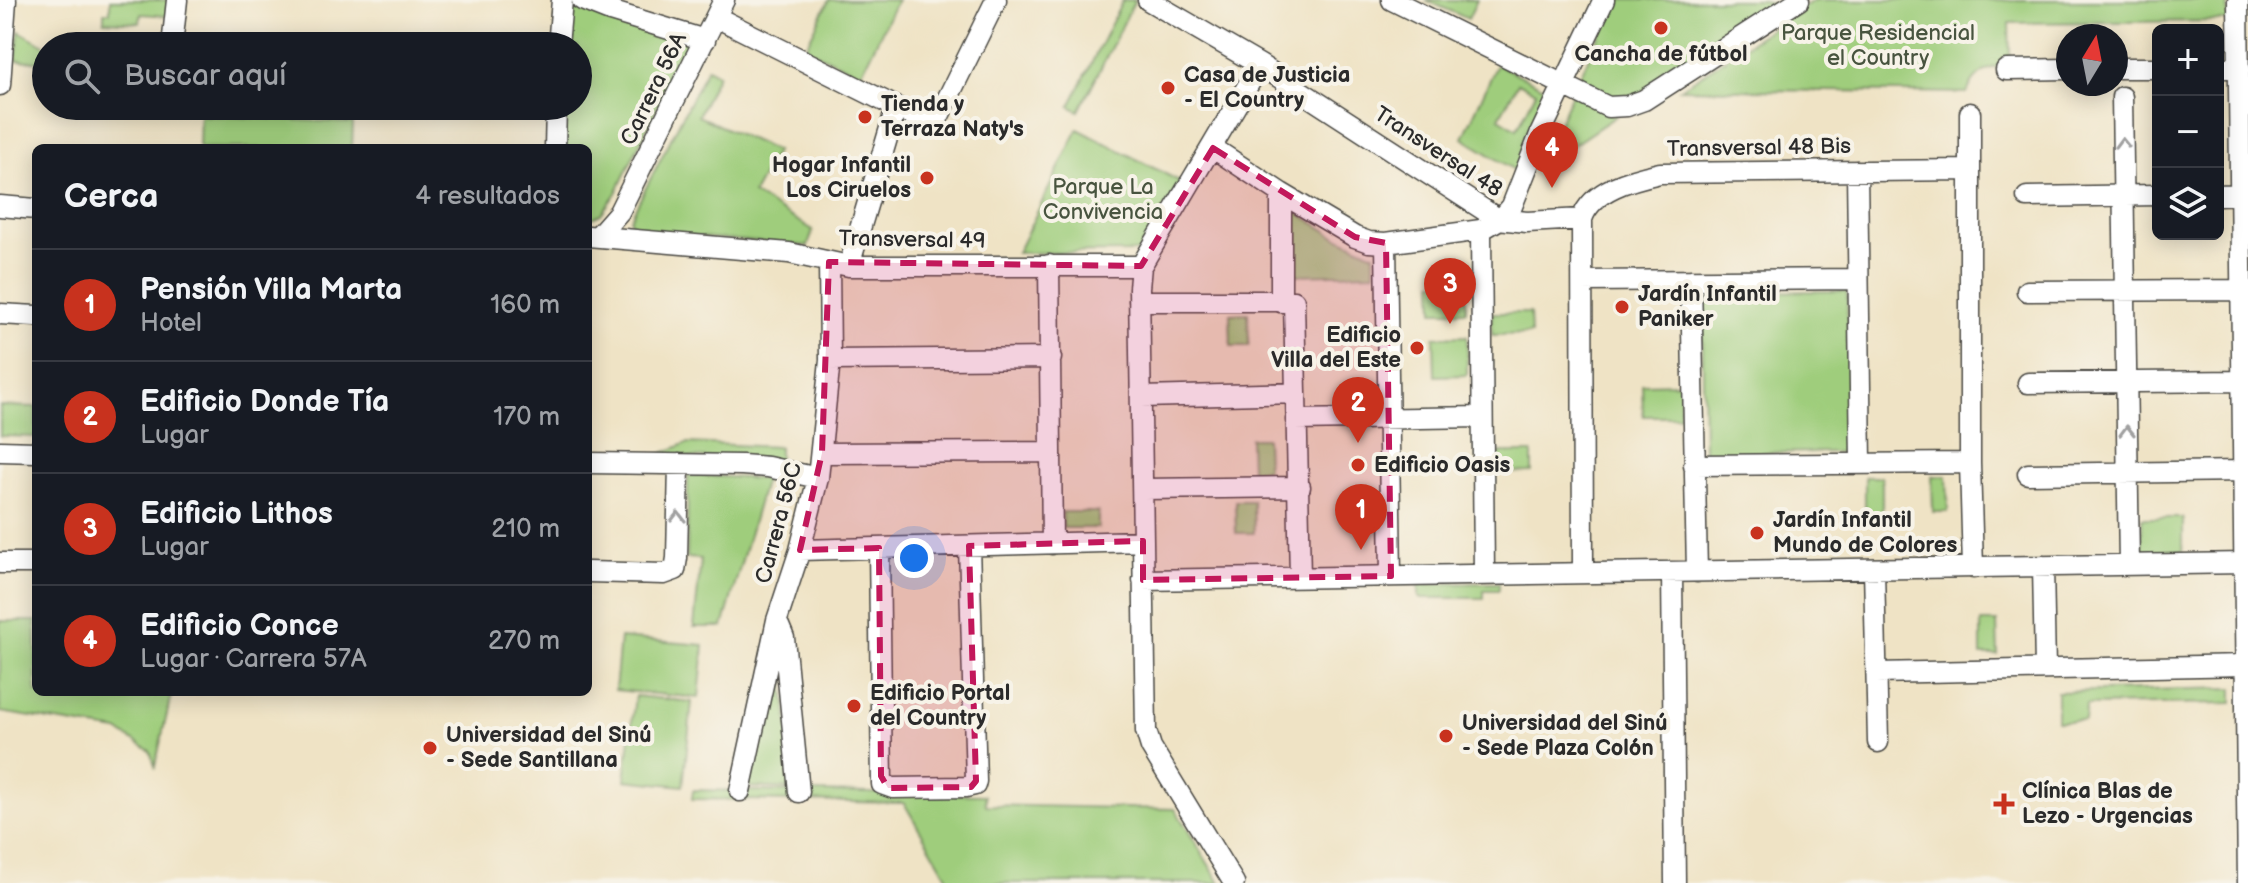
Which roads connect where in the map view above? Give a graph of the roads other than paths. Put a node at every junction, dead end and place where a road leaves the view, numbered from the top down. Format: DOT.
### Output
graph roads {
  1 [pos="6,0"];
  2 [pos="177,0"];
  3 [pos="562,0"];
  4 [pos="582,0"];
  5 [pos="996,0"];
  6 [pos="1148,0"];
  7 [pos="1392,0"];
  8 [pos="1604,0"];
  9 [pos="1799,0"];
  10 [pos="2238,0"];
  11 [pos="720,8"];
  12 [pos="2244,30"];
  13 [pos="174,32"];
  14 [pos="559,32"];
  15 [pos="705,40"];
  16 [pos="1260,65"];
  17 [pos="2128,68"];
  18 [pos="2152,68"];
  19 [pos="2224,68"];
  20 [pos="2240,68"];
  21 [pos="2056,69"];
  22 [pos="2006,70"];
  23 [pos="1564,83"];
  24 [pos="0,85"];
  25 [pos="2122,97"];
  26 [pos="896,108"];
  27 [pos="1970,113"];
  28 [pos="556,120"];
  29 [pos="2244,142"];
  30 [pos="555,144"];
  31 [pos="1213,148"];
  32 [pos="1969,170"];
  33 [pos="1857,171"];
  34 [pos="1281,193"];
  35 [pos="2242,194"];
  36 [pos="2152,195"];
  37 [pos="2224,195"];
  38 [pos="2123,196"];
  39 [pos="2027,197"];
  40 [pos="0,206"];
  41 [pos="32,209"];
  42 [pos="1582,219"];
  43 [pos="1489,225"];
  44 [pos="593,236"];
  45 [pos="1386,243"];
  46 [pos="839,264"];
  47 [pos="1049,265"];
  48 [pos="1141,266"];
  49 [pos="1858,279"];
  50 [pos="1691,280"];
  51 [pos="1583,281"];
  52 [pos="2242,290"];
  53 [pos="2027,291"];
  54 [pos="2125,291"];
  55 [pos="1139,301"];
  56 [pos="1281,302"];
  57 [pos="0,314"];
  58 [pos="32,316"];
  59 [pos="1051,358"];
  60 [pos="830,360"];
  61 [pos="2126,381"];
  62 [pos="2243,381"];
  63 [pos="2028,383"];
  64 [pos="1296,393"];
  65 [pos="1142,397"];
  66 [pos="1388,417"];
  67 [pos="1482,417"];
  68 [pos="1296,420"];
  69 [pos="2246,440"];
  70 [pos="0,451"];
  71 [pos="32,452"];
  72 [pos="1051,452"];
  73 [pos="822,453"];
  74 [pos="1861,462"];
  75 [pos="592,463"];
  76 [pos="1970,463"];
  77 [pos="679,464"];
  78 [pos="1694,465"];
  79 [pos="2244,471"];
  80 [pos="2127,473"];
  81 [pos="2028,474"];
  82 [pos="818,478"];
  83 [pos="1300,487"];
  84 [pos="1144,489"];
  85 [pos="1143,541"];
  86 [pos="1052,544"];
  87 [pos="969,546"];
  88 [pos="879,548"];
  89 [pos="800,550"];
  90 [pos="0,563"];
  91 [pos="32,563"];
  92 [pos="2245,563"];
  93 [pos="2129,565"];
  94 [pos="2043,566"];
  95 [pos="1973,568"];
  96 [pos="1874,569"];
  97 [pos="592,572"];
  98 [pos="1672,572"];
  99 [pos="1697,572"];
  100 [pos="1583,573"];
  101 [pos="1484,575"];
  102 [pos="1391,576"];
  103 [pos="1300,577"];
  104 [pos="1143,580"];
  105 [pos="777,620"];
  106 [pos="2246,665"];
  107 [pos="2045,669"];
  108 [pos="1877,673"];
  109 [pos="1878,742"];
  110 [pos="2247,775"];
  111 [pos="740,791"];
  112 [pos="799,792"];
  113 [pos="1234,883"];
  114 [pos="1675,883"];
  115 [pos="2248,883"];
  1 -- 24 [label="street"];
  2 -- 13 [label="street"];
  3 -- 14 [label="street"];
  4 -- 15 [label="street"];
  5 -- 26 [label="street"];
  6 -- 16 [label="street, Transversal 48"];
  7 -- 23 [label="street"];
  8 -- 23 [label="street"];
  9 -- 23 [label="street"];
  10 -- 12 [label="street"];
  11 -- 15 [label="street, Carrera 56A"];
  11 -- 26 [label="street"];
  12 -- 20 [label="street"];
  15 -- 44 [label="street, Carrera 56A"];
  16 -- 31 [label="street"];
  16 -- 43 [label="street, Transversal 48"];
  17 -- 18 [label="street"];
  19 -- 20 [label="street"];
  20 -- 29 [label="street"];
  21 -- 22 [label="street"];
  23 -- 43 [label="street"];
  38 -- 25 [label="street, one-way"];
  26 -- 46 [label="street, Carrera 56C"];
  27 -- 32 [label="street"];
  28 -- 30 [label="street"];
  29 -- 35 [label="street"];
  31 -- 34 [label="street"];
  31 -- 48 [label="street"];
  32 -- 33 [label="street, Transversal 48 Bis"];
  32 -- 76 [label="street"];
  33 -- 42 [label="street, Transversal 48 Bis"];
  33 -- 49 [label="street"];
  34 -- 45 [label="street"];
  34 -- 56 [label="street"];
  35 -- 37 [label="street"];
  35 -- 52 [label="street"];
  36 -- 38 [label="street"];
  38 -- 39 [label="street"];
  38 -- 54 [label="street"];
  40 -- 41 [label="street"];
  42 -- 43 [label="street"];
  42 -- 51 [label="street"];
  43 -- 45 [label="street"];
  43 -- 67 [label="street"];
  44 -- 46 [label="street, Transversal 49"];
  45 -- 66 [label="street"];
  46 -- 47 [label="street, Transversal 49"];
  46 -- 60 [label="street, Carrera 56C"];
  47 -- 48 [label="street, Transversal 49"];
  47 -- 59 [label="street"];
  48 -- 55 [label="street"];
  49 -- 50 [label="street"];
  49 -- 74 [label="street"];
  50 -- 51 [label="street"];
  50 -- 78 [label="street"];
  51 -- 100 [label="street"];
  52 -- 54 [label="street"];
  52 -- 62 [label="street"];
  53 -- 54 [label="street"];
  54 -- 61 [label="street"];
  55 -- 56 [label="street"];
  55 -- 65 [label="street"];
  56 -- 64 [label="street"];
  57 -- 58 [label="street"];
  59 -- 60 [label="street"];
  59 -- 72 [label="street"];
  60 -- 73 [label="street, Carrera 56C"];
  61 -- 62 [label="street"];
  61 -- 63 [label="street"];
  80 -- 61 [label="street, one-way"];
  62 -- 69 [label="street"];
  64 -- 65 [label="street"];
  64 -- 68 [label="street"];
  65 -- 84 [label="street"];
  66 -- 67 [label="street"];
  66 -- 68 [label="street"];
  66 -- 102 [label="street"];
  67 -- 101 [label="street"];
  68 -- 83 [label="street"];
  69 -- 79 [label="street"];
  70 -- 71 [label="street"];
  72 -- 73 [label="street"];
  72 -- 86 [label="street"];
  73 -- 82 [label="street, Carrera 56C"];
  74 -- 76 [label="street"];
  74 -- 78 [label="street"];
  75 -- 77 [label="street"];
  76 -- 95 [label="street"];
  77 -- 82 [label="street"];
  97 -- 77 [label="street, one-way"];
  78 -- 99 [label="street"];
  79 -- 80 [label="street"];
  79 -- 92 [label="street"];
  80 -- 81 [label="street"];
  80 -- 93 [label="street"];
  82 -- 89 [label="street, Carrera 56C"];
  83 -- 84 [label="street"];
  83 -- 103 [label="street"];
  84 -- 85 [label="street"];
  85 -- 86 [label="street"];
  85 -- 104 [label="street"];
  86 -- 87 [label="street"];
  87 -- 88 [label="street"];
  87 -- 88 [label="street"];
  88 -- 89 [label="street"];
  89 -- 105 [label="street, Carrera 56C"];
  90 -- 91 [label="street"];
  92 -- 93 [label="street"];
  92 -- 106 [label="street"];
  93 -- 94 [label="street"];
  94 -- 95 [label="street"];
  94 -- 107 [label="street"];
  95 -- 96 [label="street"];
  96 -- 99 [label="street"];
  96 -- 108 [label="street"];
  98 -- 99 [label="street"];
  98 -- 100 [label="street"];
  98 -- 114 [label="street"];
  100 -- 101 [label="street"];
  101 -- 102 [label="street"];
  102 -- 103 [label="street"];
  103 -- 104 [label="street"];
  104 -- 113 [label="street"];
  105 -- 111 [label="street, Carrera 56C"];
  105 -- 112 [label="street"];
  106 -- 107 [label="street"];
  106 -- 110 [label="street"];
  107 -- 108 [label="street"];
  108 -- 109 [label="street"];
  110 -- 115 [label="street"];
}
